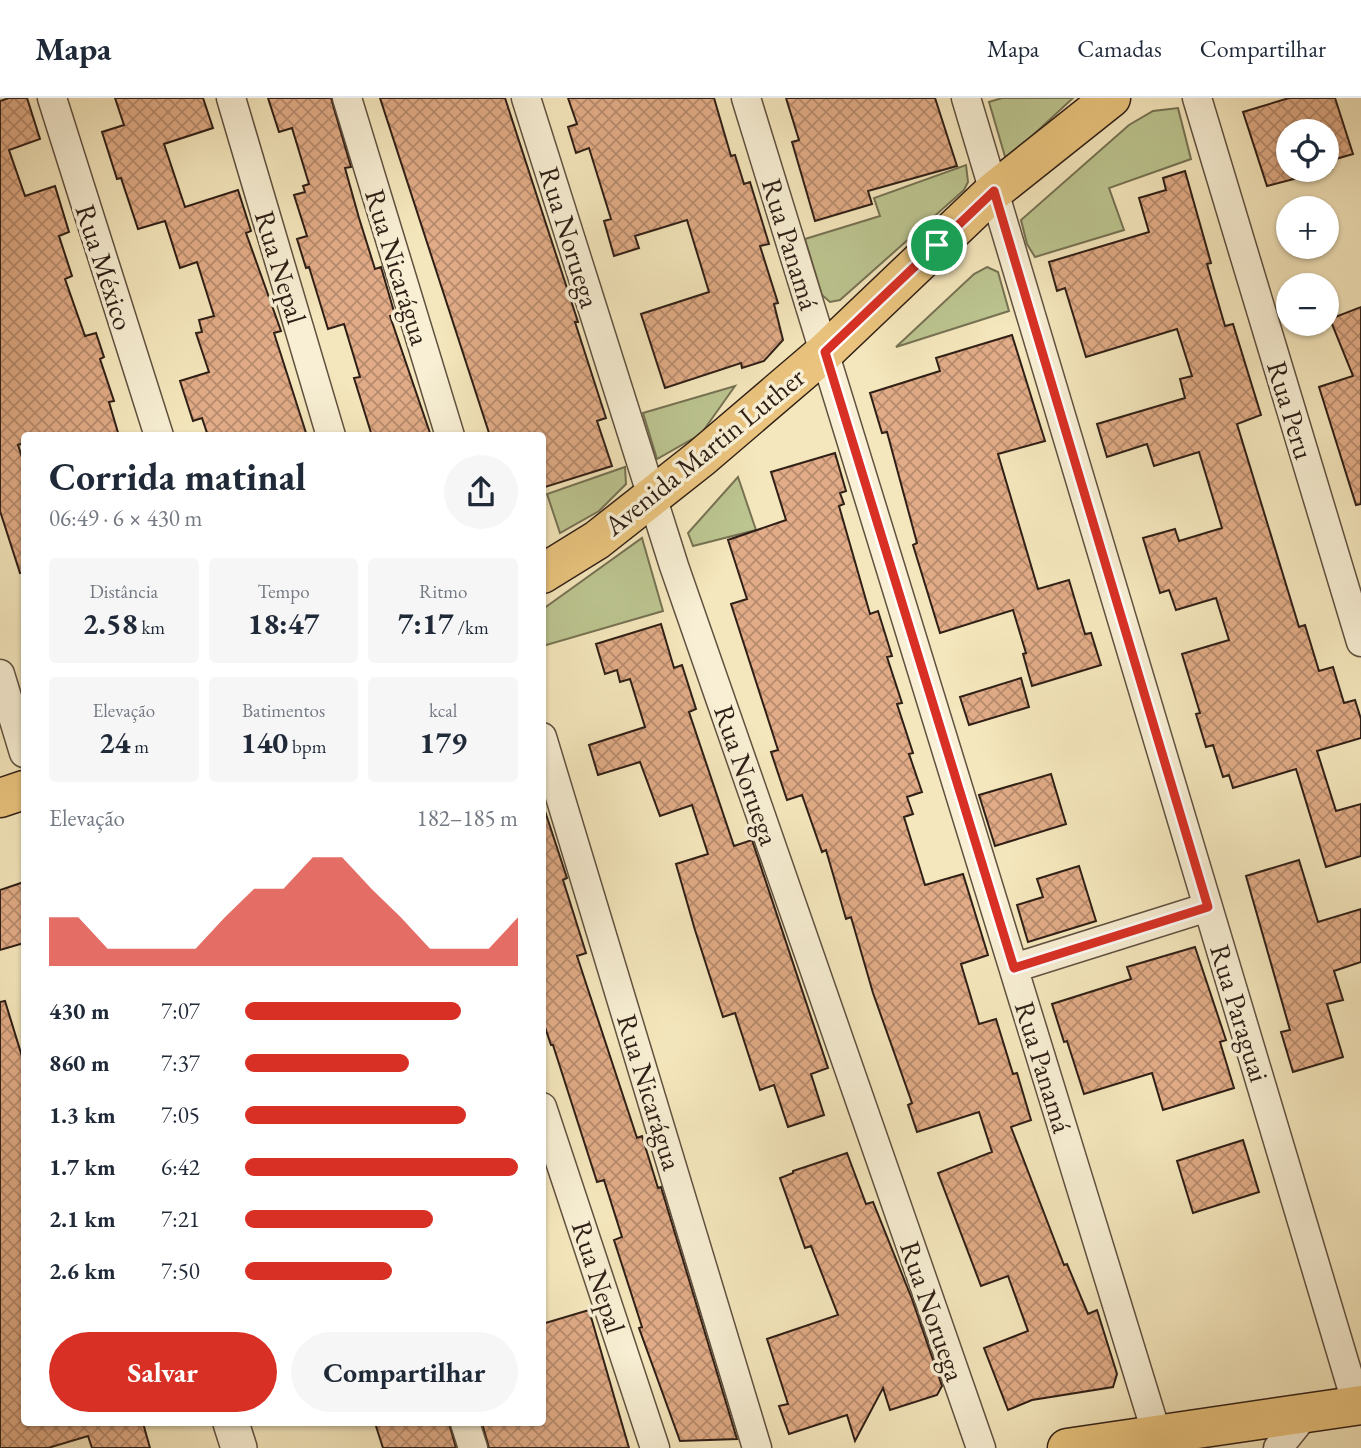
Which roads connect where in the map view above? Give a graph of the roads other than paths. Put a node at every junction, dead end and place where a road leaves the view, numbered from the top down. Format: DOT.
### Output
graph roads {
  1 [pos="51,98"];
  2 [pos="231,98"];
  3 [pos="347,98"];
  4 [pos="526,98"];
  5 [pos="746,98"];
  6 [pos="966,98"];
  7 [pos="1111,98"];
  8 [pos="1197,98"];
  9 [pos="994,191"];
  10 [pos="825,352"];
  11 [pos="158,432"];
  12 [pos="330,432"];
  13 [pos="449,432"];
  14 [pos="652,498"];
  15 [pos="546,572"];
  16 [pos="1361,642"];
  17 [pos="0,674"];
  18 [pos="21,742"];
  19 [pos="546,750"];
  20 [pos="21,791"];
  21 [pos="0,798"];
  22 [pos="1208,907"];
  23 [pos="1014,968"];
  24 [pos="546,1119"];
  25 [pos="1359,1405"];
  26 [pos="1306,1413"];
  27 [pos="232,1426"];
  28 [pos="466,1426"];
  29 [pos="1157,1435"];
  30 [pos="239,1448"];
  31 [pos="473,1448"];
  32 [pos="655,1448"];
  33 [pos="758,1448"];
  34 [pos="981,1448"];
  35 [pos="1067,1448"];
  36 [pos="1278,1448"];
  1 -- 11 [label="street, Rua México"];
  2 -- 12 [label="street, Rua Nepal"];
  3 -- 13 [label="street, Rua Nicarágua"];
  4 -- 14 [label="street, Rua Noruega"];
  5 -- 10 [label="street, Rua Panamá"];
  6 -- 9 [label="street, Rua Paraguai"];
  7 -- 9 [label="main road, Avenida Martin Luther"];
  8 -- 16 [label="street, Rua Peru"];
  9 -- 10 [label="main road, Avenida Martin Luther"];
  9 -- 22 [label="street, Rua Paraguai"];
  10 -- 14 [label="main road, Avenida Martin Luther"];
  10 -- 23 [label="street, Rua Panamá"];
  14 -- 15 [label="main road, Avenida Martin Luther"];
  14 -- 34 [label="street, Rua Noruega"];
  17 -- 18 [label="street"];
  19 -- 33 [label="street, Rua Nicarágua"];
  20 -- 21 [label="main road"];
  22 -- 23 [label="street"];
  22 -- 25 [label="street, Rua Paraguai"];
  23 -- 29 [label="street, Rua Panamá"];
  24 -- 32 [label="street, Rua Nepal"];
  25 -- 26 [label="main road"];
  26 -- 29 [label="main road"];
  26 -- 36 [label="street"];
  27 -- 30 [label="street"];
  28 -- 31 [label="street"];
  29 -- 35 [label="main road"];
}
